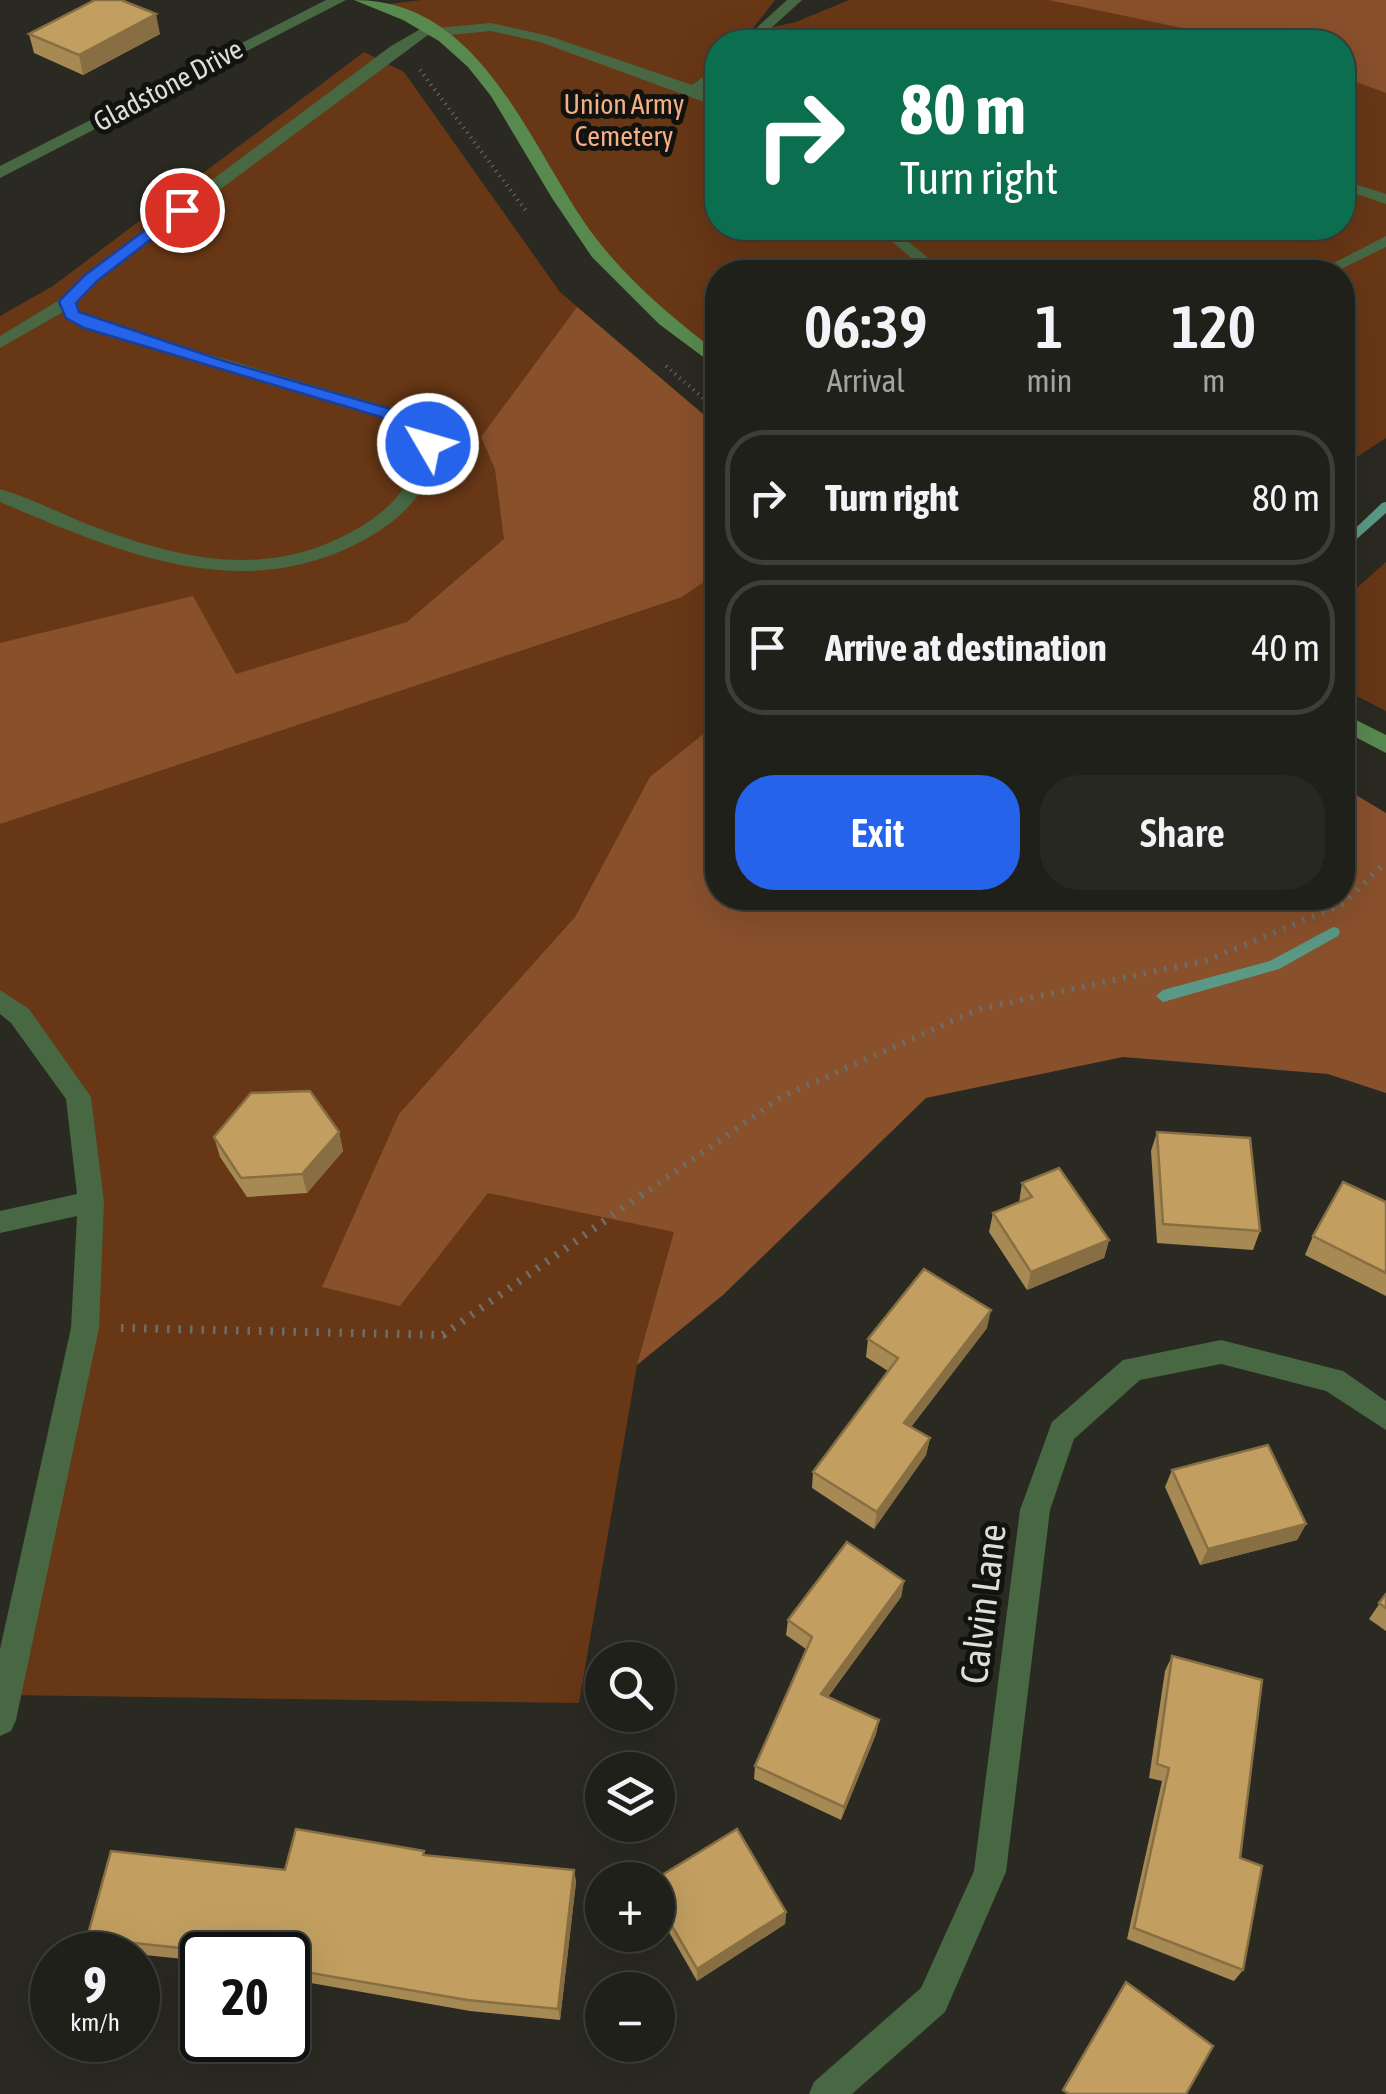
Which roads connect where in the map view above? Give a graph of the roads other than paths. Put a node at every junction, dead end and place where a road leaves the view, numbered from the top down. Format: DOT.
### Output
graph roads {
  1 [pos="338,0"];
  2 [pos="362,0"];
  3 [pos="795,0"];
  4 [pos="435,30"];
  5 [pos="761,30"];
  6 [pos="705,81"];
  7 [pos="694,91"];
  8 [pos="705,96"];
  9 [pos="0,173"];
  10 [pos="1355,188"];
  11 [pos="1386,199"];
  12 [pos="898,240"];
  13 [pos="1386,241"];
  14 [pos="922,260"];
  15 [pos="1348,260"];
  16 [pos="67,302"];
  17 [pos="0,342"];
  18 [pos="705,353"];
  19 [pos="0,495"];
  20 [pos="1355,727"];
  21 [pos="1386,745"];
  22 [pos="0,1000"];
  23 [pos="91,1202"];
  24 [pos="0,1222"];
  25 [pos="1386,1417"];
  26 [pos="0,1720"];
  27 [pos="826,2094"];
  1 -- 9 [label="street, Gladstone Drive"];
  2 -- 4 [label="street"];
  3 -- 5 [label="lane"];
  4 -- 7 [label="lane"];
  4 -- 16 [label="lane"];
  4 -- 18 [label="street"];
  6 -- 7 [label="lane"];
  7 -- 8 [label="lane"];
  10 -- 11 [label="lane"];
  12 -- 14 [label="lane"];
  13 -- 15 [label="lane"];
  16 -- 17 [label="lane"];
  16 -- 19 [label="lane"];
  20 -- 21 [label="street"];
  22 -- 23 [label="street"];
  23 -- 24 [label="street"];
  23 -- 26 [label="street"];
  25 -- 27 [label="street, Calvin Lane"];
}
